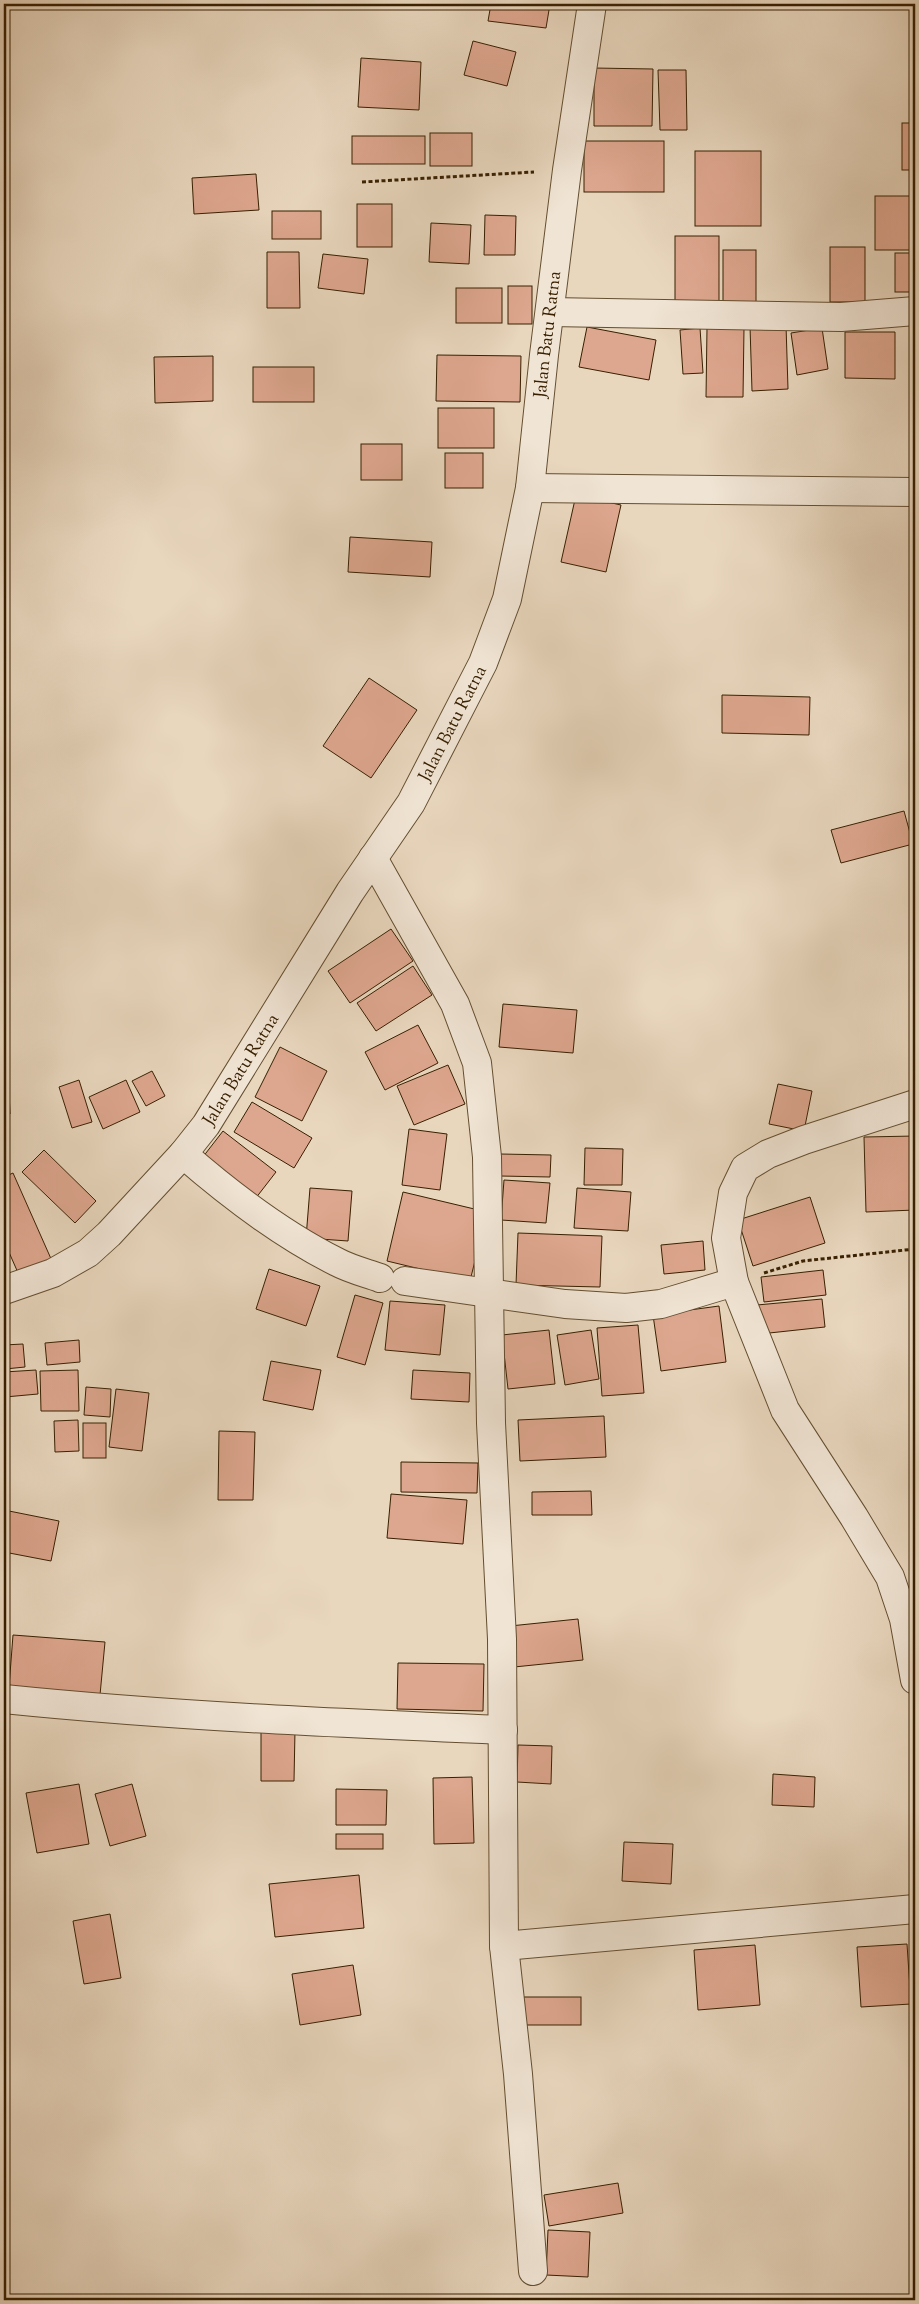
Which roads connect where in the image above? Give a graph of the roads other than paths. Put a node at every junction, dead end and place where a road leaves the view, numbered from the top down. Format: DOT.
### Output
graph roads {
  1 [pos="592,4"];
  2 [pos="915,311"];
  3 [pos="550,312"];
  4 [pos="530,488"];
  5 [pos="915,492"];
  6 [pos="374,858"];
  7 [pos="915,1104"];
  8 [pos="183,1154"];
  9 [pos="734,1282"];
  10 [pos="4,1290"];
  11 [pos="488,1292"];
  12 [pos="915,1680"];
  13 [pos="4,1699"];
  14 [pos="503,1730"];
  15 [pos="915,1909"];
  16 [pos="504,1946"];
  17 [pos="533,2271"];
  1 -- 3 [label="street, Jalan Batu Ratna"];
  2 -- 3 [label="street"];
  3 -- 4 [label="street, Jalan Batu Ratna"];
  4 -- 5 [label="street"];
  4 -- 6 [label="street, Jalan Batu Ratna"];
  6 -- 8 [label="street, Jalan Batu Ratna"];
  6 -- 11 [label="street"];
  7 -- 9 [label="street"];
  8 -- 10 [label="street, Jalan Batu Ratna"];
  8 -- 11 [label="street"];
  9 -- 11 [label="street"];
  9 -- 12 [label="street"];
  11 -- 14 [label="street"];
  13 -- 14 [label="street"];
  14 -- 16 [label="street"];
  15 -- 16 [label="street"];
  16 -- 17 [label="street"];
}
